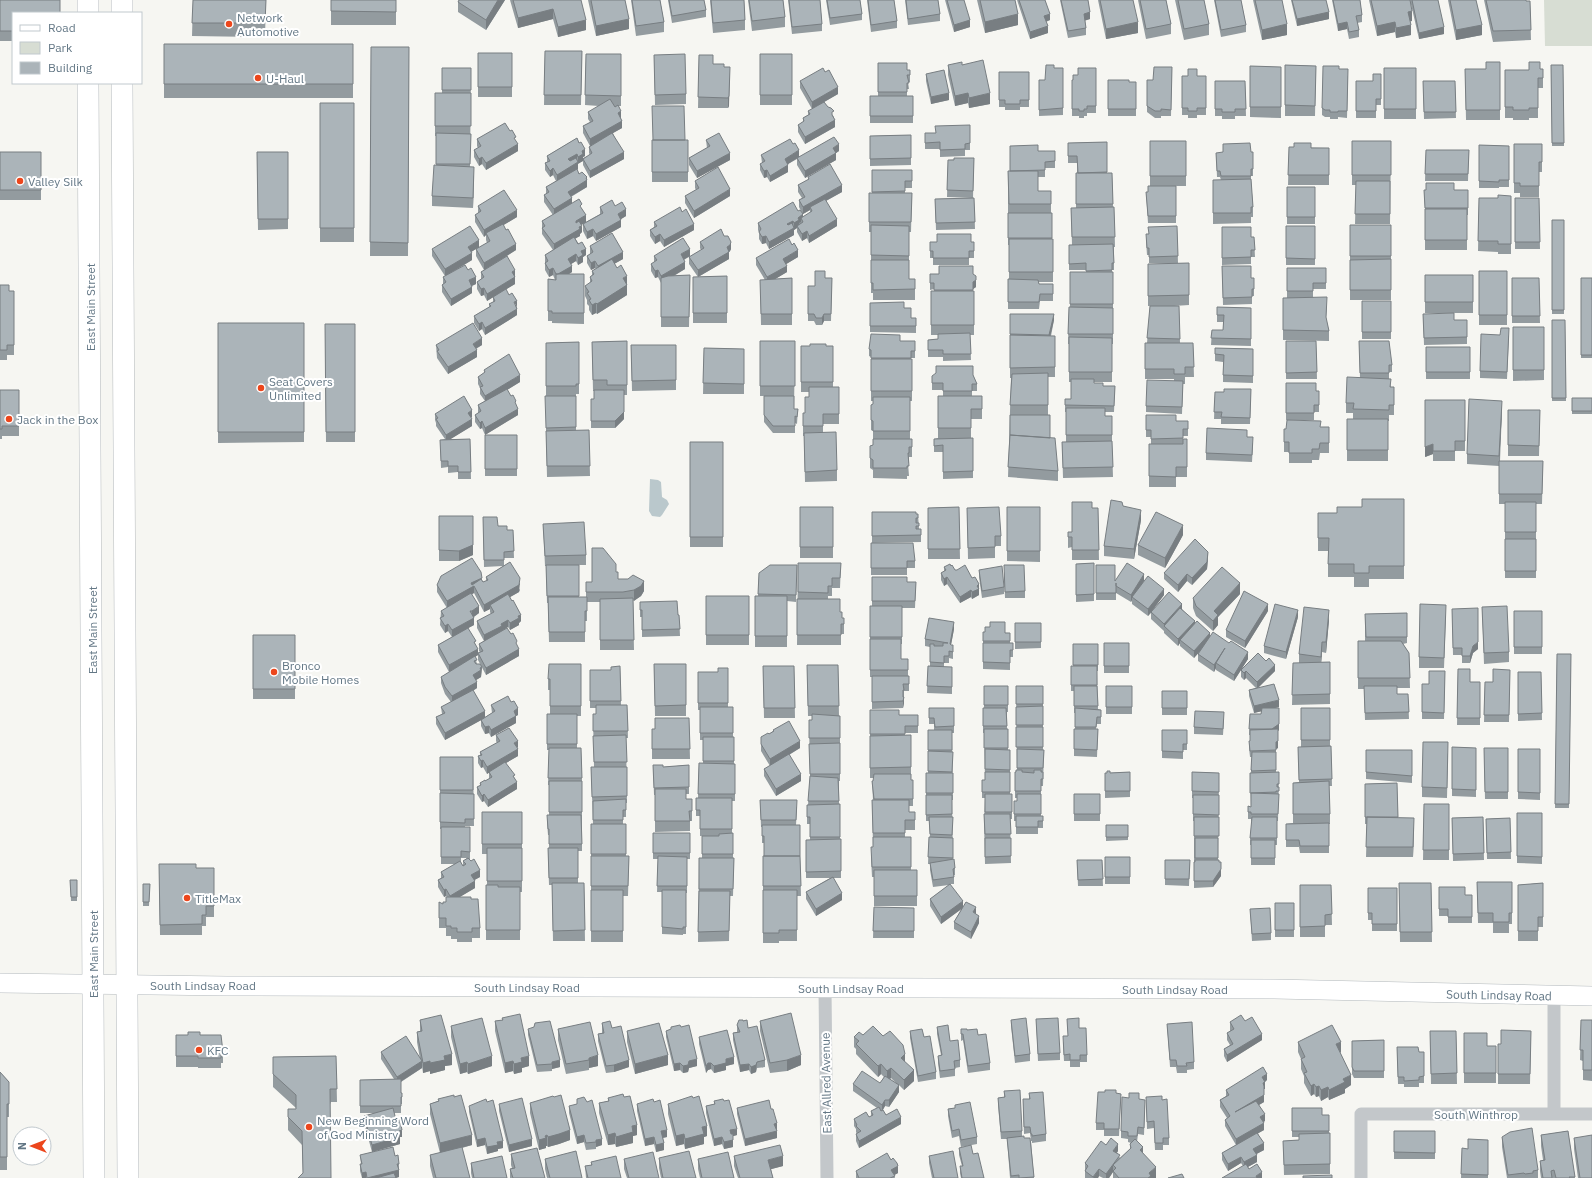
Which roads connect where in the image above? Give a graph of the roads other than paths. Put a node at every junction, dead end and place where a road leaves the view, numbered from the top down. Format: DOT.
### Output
graph roads {
  1 [pos="88,0"];
  2 [pos="122,0"];
  3 [pos="88,12"];
  4 [pos="122,12"];
  5 [pos="88,84"];
  6 [pos="122,84"];
  7 [pos="0,984"];
  8 [pos="110,985"];
  9 [pos="825,988"];
  10 [pos="1554,996"];
  11 [pos="1592,996"];
  12 [pos="1554,1114"];
  13 [pos="1592,1114"];
  14 [pos="94,1178"];
  15 [pos="128,1178"];
  16 [pos="827,1178"];
  17 [pos="1361,1178"];
  1 -- 3 [label="main road"];
  2 -- 4 [label="main road"];
  5 -- 8 [label="main road, East Main Street"];
  6 -- 8 [label="main road, East Main Street"];
  7 -- 8 [label="main road, South Lindsay Road"];
  8 -- 9 [label="main road, South Lindsay Road"];
  8 -- 14 [label="main road, East Main Street"];
  8 -- 15 [label="main road, East Main Street"];
  9 -- 10 [label="main road, South Lindsay Road"];
  9 -- 16 [label="street, East Allred Avenue"];
  10 -- 11 [label="main road, South Lindsay Road"];
  10 -- 12 [label="street"];
  12 -- 13 [label="street, South Winthrop"];
  12 -- 17 [label="street, South Winthrop"];
}
